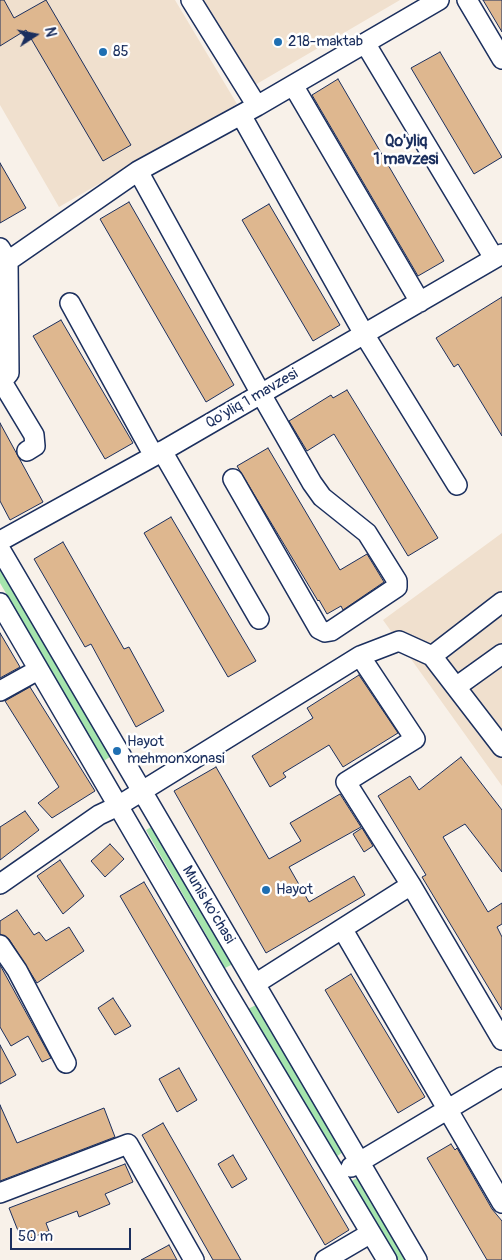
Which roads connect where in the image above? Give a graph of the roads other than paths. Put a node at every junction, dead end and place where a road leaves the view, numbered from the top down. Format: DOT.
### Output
graph roads {
  1 [pos="191,0"];
  2 [pos="439,0"];
  3 [pos="467,0"];
  4 [pos="365,43"];
  5 [pos="502,59"];
  6 [pos="293,85"];
  7 [pos="249,111"];
  8 [pos="138,172"];
  9 [pos="4,255"];
  10 [pos="498,256"];
  11 [pos="420,302"];
  12 [pos="70,304"];
  13 [pos="364,334"];
  14 [pos="1,383"];
  15 [pos="261,394"];
  16 [pos="27,450"];
  17 [pos="158,453"];
  18 [pos="233,479"];
  19 [pos="457,485"];
  20 [pos="0,541"];
  21 [pos="0,549"];
  22 [pos="502,602"];
  23 [pos="0,604"];
  24 [pos="258,620"];
  25 [pos="502,654"];
  26 [pos="360,656"];
  27 [pos="432,656"];
  28 [pos="38,670"];
  29 [pos="456,687"];
  30 [pos="0,691"];
  31 [pos="502,747"];
  32 [pos="140,791"];
  33 [pos="118,806"];
  34 [pos="0,884"];
  35 [pos="411,885"];
  36 [pos="343,930"];
  37 [pos="0,945"];
  38 [pos="251,978"];
  39 [pos="223,986"];
  40 [pos="502,1040"];
  41 [pos="66,1063"];
  42 [pos="502,1077"];
  43 [pos="448,1110"];
  44 [pos="360,1162"];
  45 [pos="337,1176"];
  46 [pos="0,1193"];
  47 [pos="502,1203"];
  48 [pos="371,1233"];
  49 [pos="194,1260"];
  50 [pos="325,1260"];
  51 [pos="387,1260"];
  52 [pos="417,1260"];
  1 -- 7 [label="street"];
  2 -- 4 [label="street"];
  3 -- 5 [label="street"];
  4 -- 6 [label="street"];
  4 -- 10 [label="street"];
  6 -- 7 [label="street"];
  6 -- 11 [label="street"];
  7 -- 8 [label="street"];
  7 -- 13 [label="street"];
  8 -- 9 [label="street"];
  8 -- 15 [label="street"];
  9 -- 14 [label="street"];
  10 -- 11 [label="street, Qo'yliq 1 mavzesi"];
  11 -- 13 [label="street, Qo'yliq 1 mavzesi"];
  12 -- 17 [label="street"];
  13 -- 15 [label="street, Qo'yliq 1 mavzesi"];
  13 -- 19 [label="street"];
  14 -- 16 [label="street"];
  15 -- 17 [label="street, Qo'yliq 1 mavzesi"];
  15 -- 18 [label="street"];
  17 -- 20 [label="street, Qo'yliq 1 mavzesi"];
  17 -- 24 [label="street"];
  21 -- 32 [label="street, Munis ko'chasi"];
  22 -- 27 [label="street"];
  23 -- 28 [label="street, Munis ko'chasi"];
  25 -- 29 [label="street"];
  26 -- 27 [label="street"];
  26 -- 32 [label="street"];
  26 -- 35 [label="street"];
  27 -- 29 [label="street"];
  28 -- 30 [label="street"];
  28 -- 33 [label="street, Munis ko'chasi"];
  29 -- 31 [label="street"];
  32 -- 33 [label="street"];
  32 -- 38 [label="street, Munis ko'chasi"];
  33 -- 34 [label="street"];
  33 -- 39 [label="street, Munis ko'chasi"];
  35 -- 36 [label="street"];
  35 -- 40 [label="street"];
  36 -- 38 [label="street"];
  36 -- 43 [label="street"];
  37 -- 41 [label="street"];
  38 -- 39 [label="street"];
  38 -- 44 [label="street, Munis ko'chasi"];
  39 -- 45 [label="street, Munis ko'chasi"];
  42 -- 43 [label="street"];
  43 -- 44 [label="street"];
  43 -- 47 [label="street"];
  44 -- 45 [label="street"];
  44 -- 52 [label="street, Munis ko'chasi"];
  45 -- 48 [label="street, Munis ko'chasi"];
  46 -- 49 [label="street"];
  48 -- 50 [label="street"];
  48 -- 51 [label="street, Munis ko'chasi"];
}
